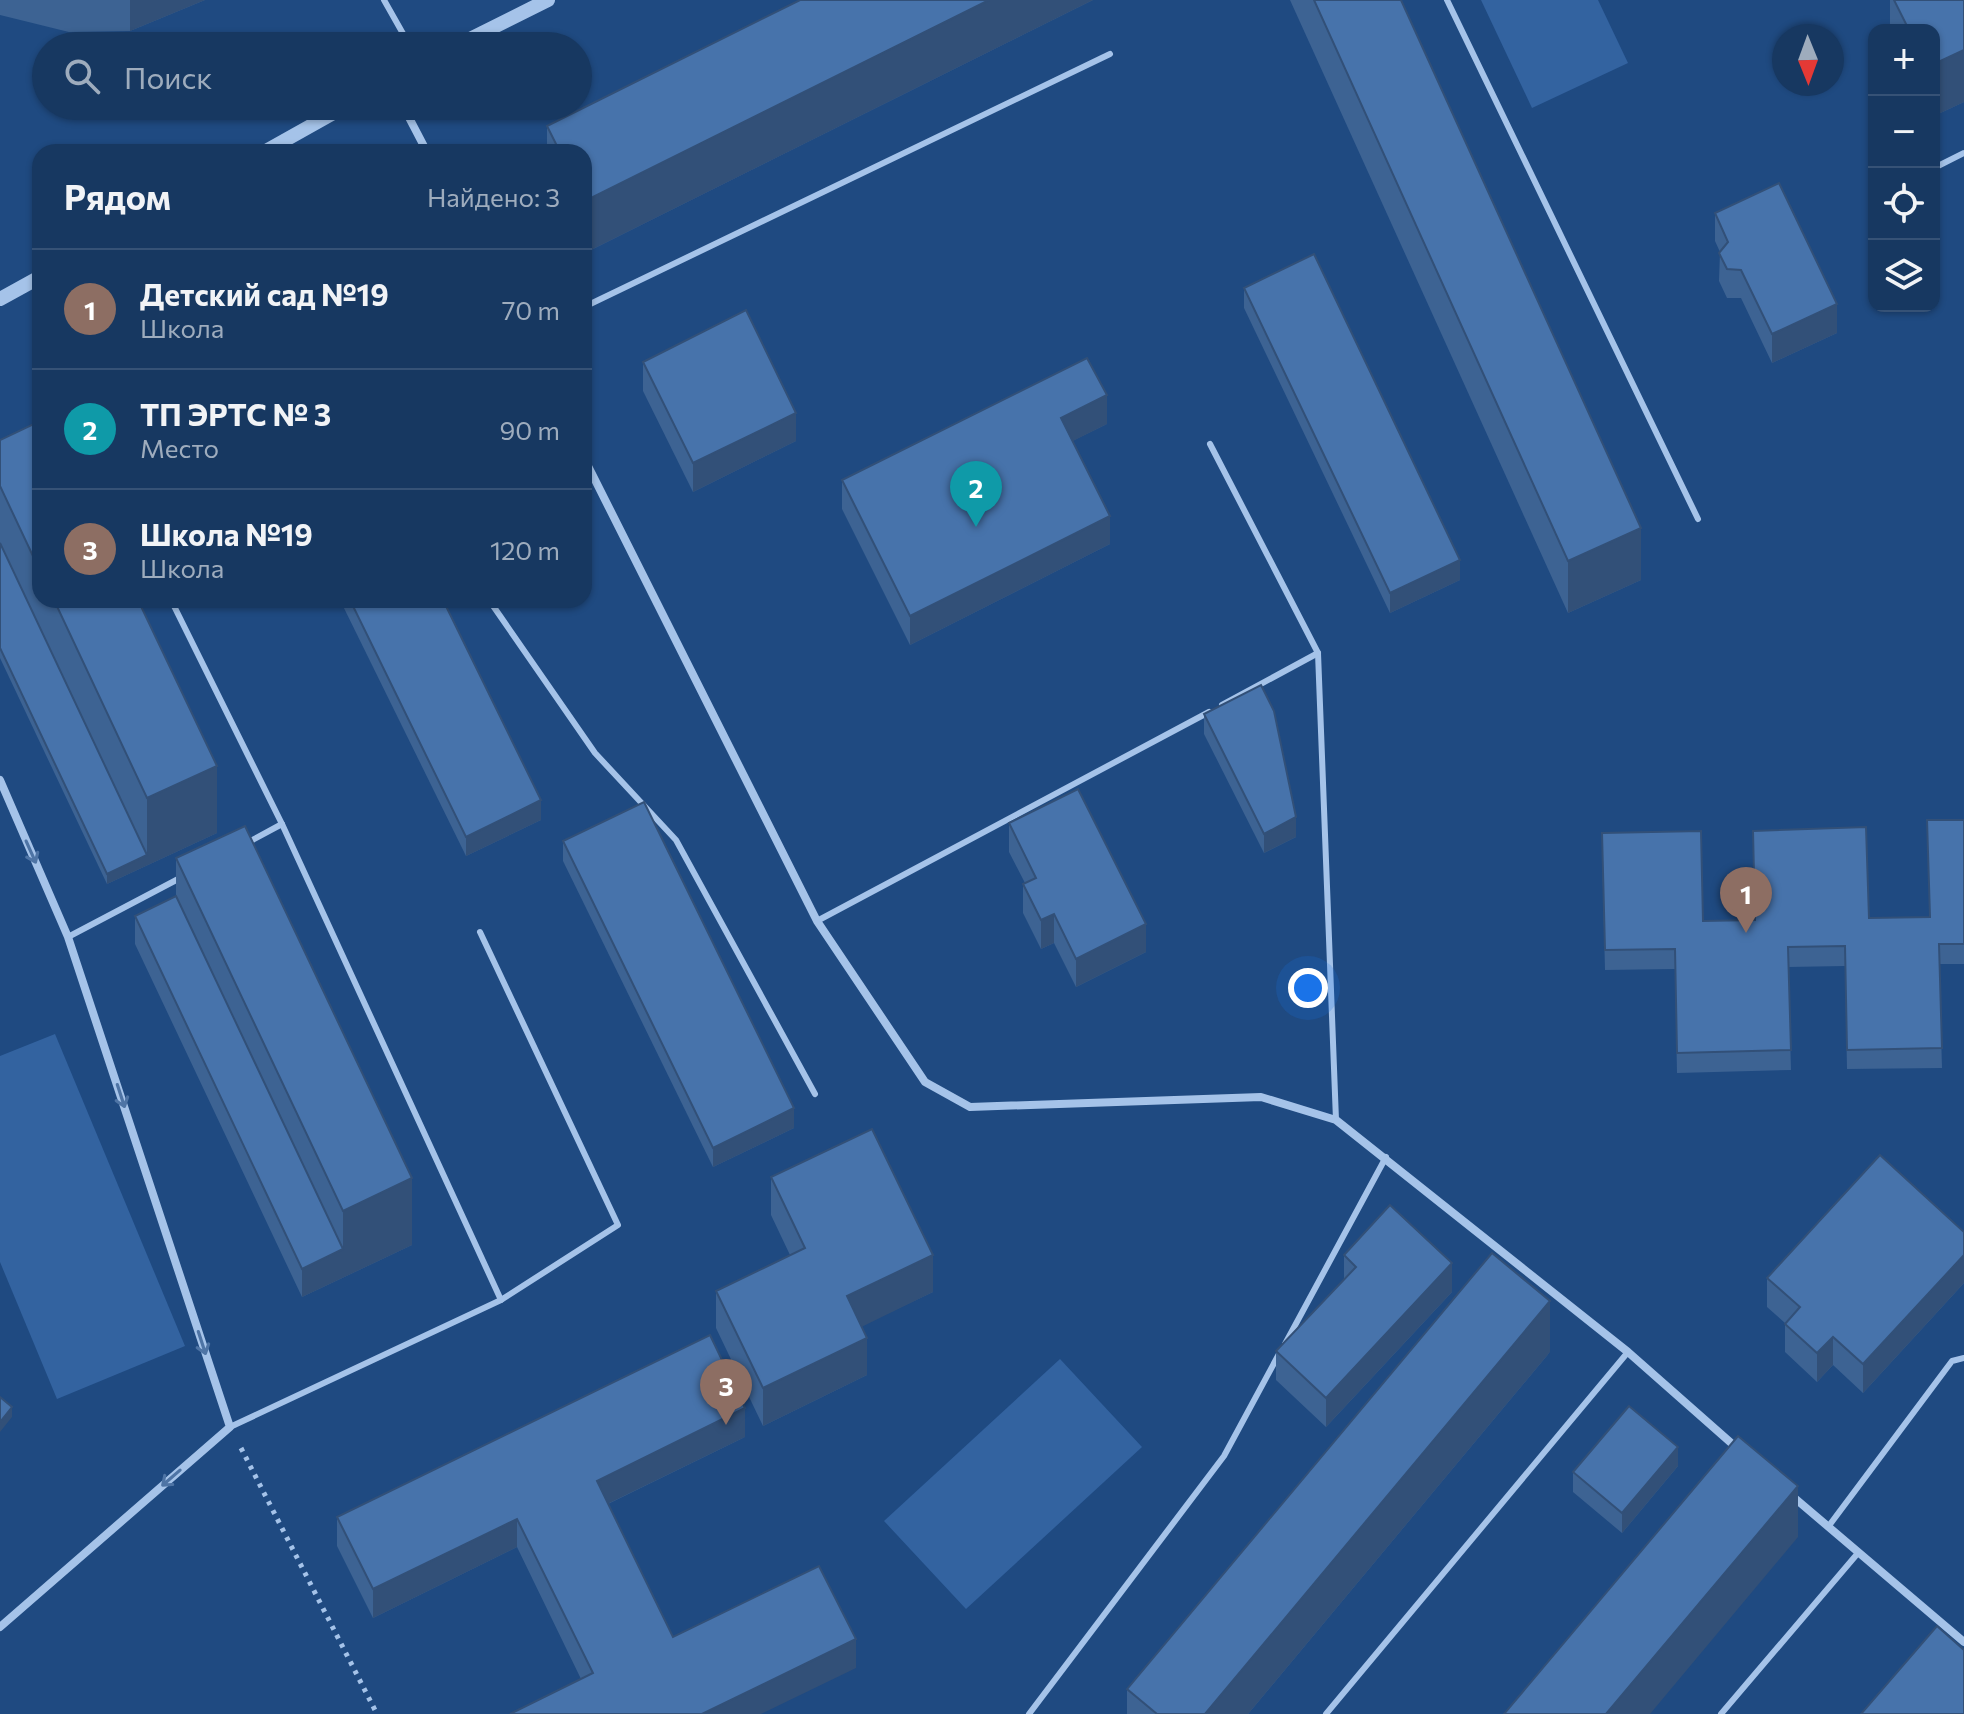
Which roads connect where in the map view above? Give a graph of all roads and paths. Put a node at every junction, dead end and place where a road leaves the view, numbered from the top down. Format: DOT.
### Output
graph roads {
  1 [pos="384,0"];
  2 [pos="548,0"];
  3 [pos="1447,0"];
  4 [pos="402,32"];
  5 [pos="484,32"];
  6 [pos="1110,54"];
  7 [pos="321,120"];
  8 [pos="410,120"];
  9 [pos="278,144"];
  10 [pos="423,144"];
  11 [pos="1964,153"];
  12 [pos="1940,165"];
  13 [pos="32,281"];
  14 [pos="0,299"];
  15 [pos="592,303"];
  16 [pos="1210,444"];
  17 [pos="592,474"];
  18 [pos="1698,519"];
  19 [pos="175,608"];
  20 [pos="495,608"];
  21 [pos="1318,653"];
  22 [pos="0,780"];
  23 [pos="282,824"];
  24 [pos="242,845"];
  25 [pos="189,873"];
  26 [pos="817,921"];
  27 [pos="480,932"];
  28 [pos="68,937"];
  29 [pos="815,1094"];
  30 [pos="1336,1120"];
  31 [pos="1386,1157"];
  32 [pos="501,1300"];
  33 [pos="1628,1352"];
  34 [pos="1964,1358"];
  35 [pos="230,1427"];
  36 [pos="1745,1455"];
  37 [pos="1781,1486"];
  38 [pos="1828,1527"];
  39 [pos="1858,1553"];
  40 [pos="0,1627"];
  41 [pos="1964,1642"];
  42 [pos="377,1714"];
  43 [pos="1029,1714"];
  44 [pos="1326,1714"];
  45 [pos="1721,1714"];
  1 -- 4 [label="lane"];
  2 -- 5 [label="street"];
  3 -- 18 [label="lane"];
  6 -- 15 [label="lane"];
  7 -- 9 [label="street"];
  8 -- 10 [label="street"];
  11 -- 12 [label="lane"];
  13 -- 14 [label="street"];
  16 -- 21 [label="lane"];
  17 -- 26 [label="street"];
  19 -- 23 [label="lane"];
  20 -- 29 [label="lane"];
  21 -- 26 [label="lane"];
  21 -- 30 [label="lane"];
  22 -- 28 [label="street, one-way"];
  23 -- 24 [label="lane"];
  23 -- 32 [label="lane"];
  25 -- 28 [label="lane"];
  26 -- 30 [label="street"];
  27 -- 32 [label="lane"];
  28 -- 35 [label="street, one-way"];
  30 -- 31 [label="street"];
  31 -- 33 [label="street"];
  31 -- 43 [label="lane"];
  32 -- 35 [label="lane"];
  33 -- 36 [label="street"];
  33 -- 44 [label="lane"];
  34 -- 38 [label="lane"];
  35 -- 40 [label="street, one-way"];
  35 -- 42 [label="path"];
  37 -- 38 [label="street"];
  38 -- 39 [label="street"];
  39 -- 41 [label="street"];
  39 -- 45 [label="lane"];
}
